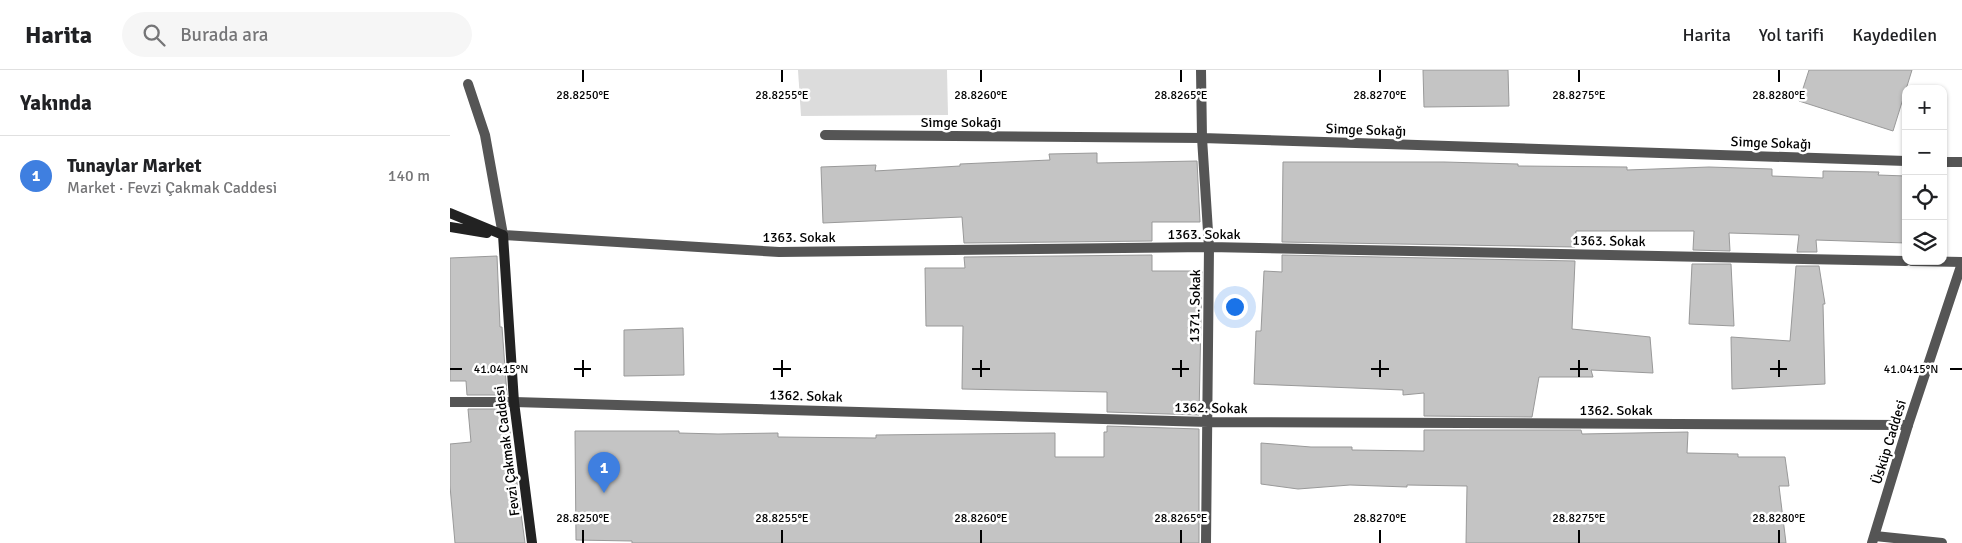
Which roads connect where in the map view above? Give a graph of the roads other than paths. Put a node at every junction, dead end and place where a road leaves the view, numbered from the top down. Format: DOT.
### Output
graph roads {
  1 [pos="1201,70"];
  2 [pos="468,84"];
  3 [pos="825,135"];
  4 [pos="1202,138"];
  5 [pos="1902,161"];
  6 [pos="1947,162"];
  7 [pos="1962,162"];
  8 [pos="450,213"];
  9 [pos="450,227"];
  10 [pos="503,235"];
  11 [pos="1209,247"];
  12 [pos="1902,261"];
  13 [pos="1947,262"];
  14 [pos="1962,263"];
  15 [pos="450,402"];
  16 [pos="514,402"];
  17 [pos="1208,422"];
  18 [pos="1908,425"];
  19 [pos="1874,539"];
  20 [pos="532,543"];
  21 [pos="1206,543"];
  22 [pos="1942,543"];
  1 -- 4 [label="street, 1371. Sokak"];
  2 -- 10 [label="street"];
  3 -- 4 [label="street, Simge Sokağı"];
  4 -- 5 [label="street, Simge Sokağı"];
  4 -- 11 [label="street, 1371. Sokak"];
  6 -- 7 [label="street"];
  8 -- 10 [label="main road"];
  9 -- 10 [label="main road"];
  10 -- 11 [label="street, 1363. Sokak"];
  10 -- 16 [label="main road, Fevzi Çakmak Caddesi"];
  11 -- 12 [label="street, 1363. Sokak"];
  11 -- 17 [label="street, 1371. Sokak"];
  13 -- 14 [label="street"];
  14 -- 18 [label="street, Üsküp Caddesi"];
  15 -- 16 [label="street, 1362. Sokak"];
  16 -- 17 [label="street, 1362. Sokak"];
  16 -- 20 [label="main road, Fevzi Çakmak Caddesi"];
  17 -- 18 [label="street, 1362. Sokak"];
  17 -- 21 [label="street, 1371. Sokak"];
  18 -- 19 [label="street, Üsküp Caddesi"];
  19 -- 22 [label="street"];
}
